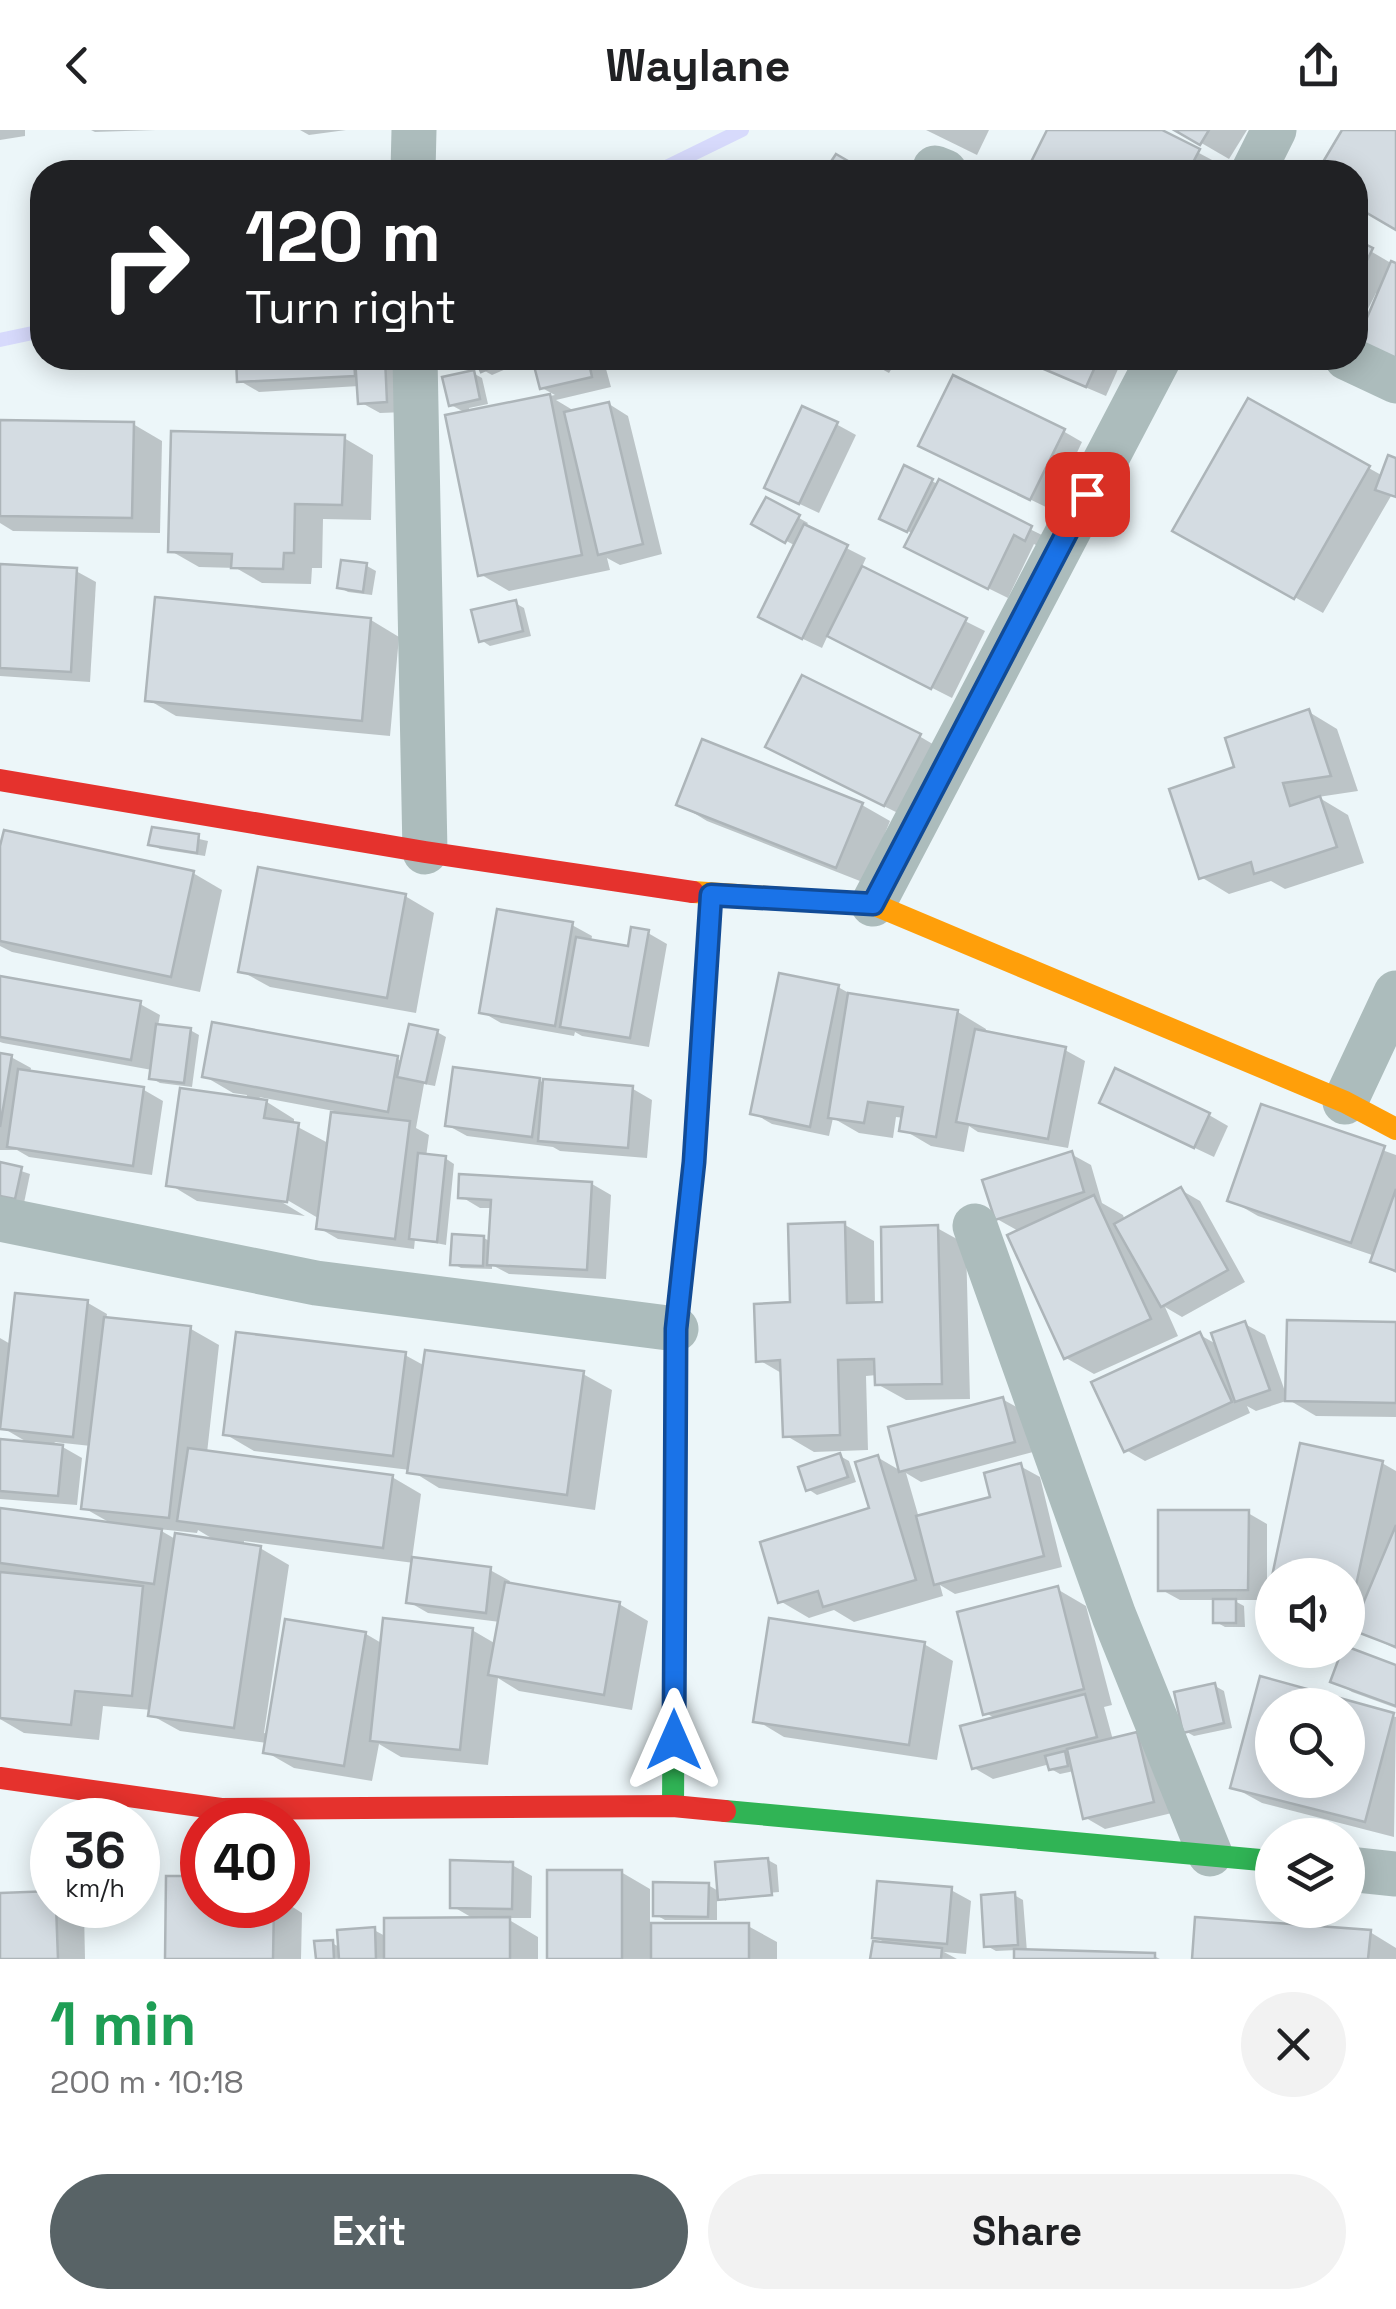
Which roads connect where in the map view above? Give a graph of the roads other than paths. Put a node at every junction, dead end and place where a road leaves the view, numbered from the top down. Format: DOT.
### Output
graph roads {
  1 [pos="414,130"];
  2 [pos="1274,130"];
  3 [pos="413,160"];
  4 [pos="1259,160"];
  5 [pos="1368,368"];
  6 [pos="415,370"];
  7 [pos="1153,370"];
  8 [pos="1396,381"];
  9 [pos="0,780"];
  10 [pos="425,852"];
  11 [pos="711,895"];
  12 [pos="873,904"];
  13 [pos="1396,993"];
  14 [pos="1345,1102"];
  15 [pos="1396,1129"];
  16 [pos="0,1219"];
  17 [pos="975,1226"];
  18 [pos="676,1329"];
  19 [pos="0,1778"];
  20 [pos="674,1806"];
  21 [pos="1210,1854"];
  22 [pos="1255,1859"];
  23 [pos="1365,1871"];
  24 [pos="1396,1874"];
  1 -- 3 [label="street"];
  2 -- 4 [label="street"];
  5 -- 8 [label="street"];
  6 -- 10 [label="street"];
  7 -- 12 [label="street"];
  9 -- 10 [label="street"];
  10 -- 11 [label="street"];
  11 -- 12 [label="street"];
  11 -- 18 [label="street"];
  12 -- 14 [label="street"];
  13 -- 14 [label="street"];
  14 -- 15 [label="street"];
  16 -- 18 [label="street"];
  17 -- 21 [label="street"];
  18 -- 20 [label="street"];
  19 -- 20 [label="street"];
  20 -- 21 [label="street"];
  21 -- 22 [label="street"];
  23 -- 24 [label="street"];
}
